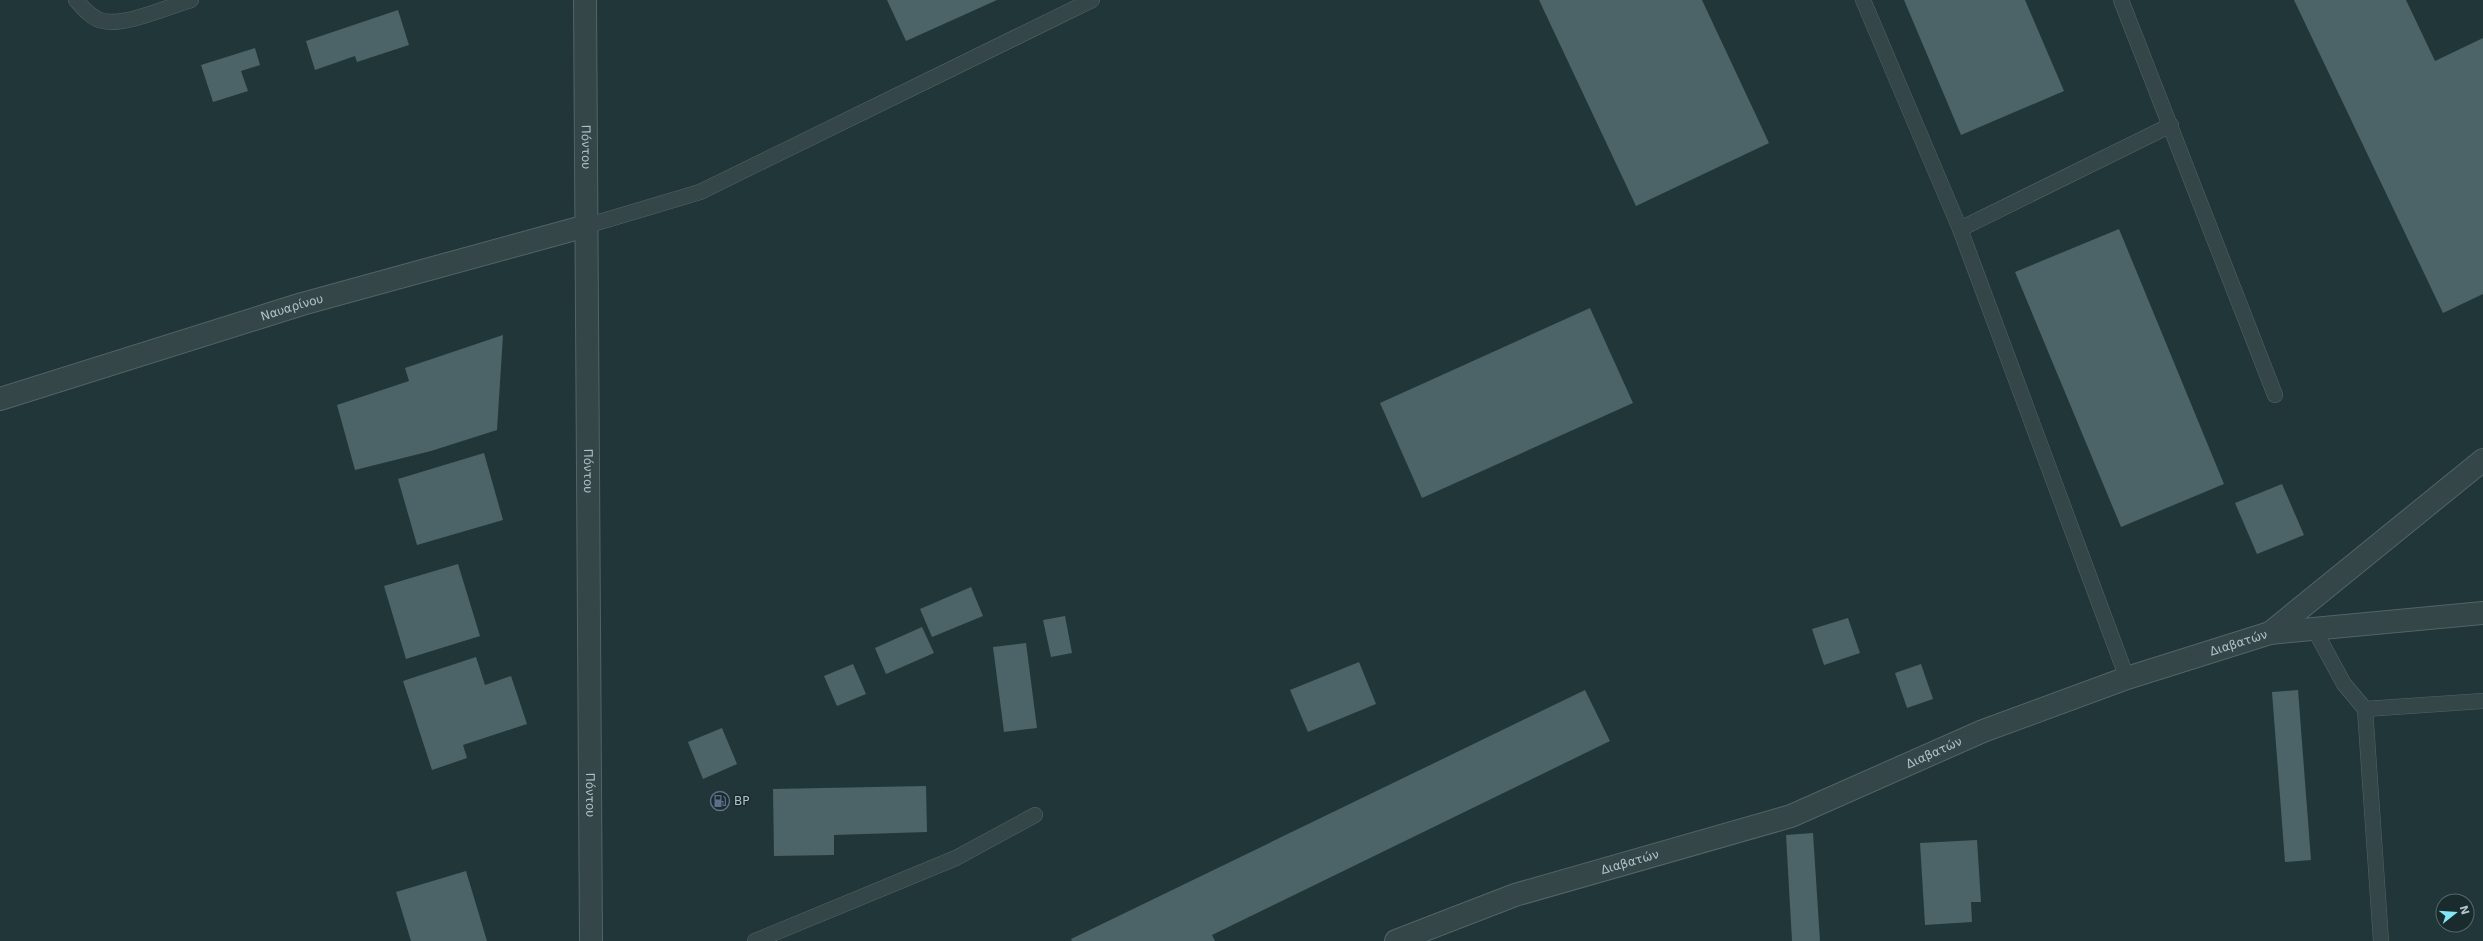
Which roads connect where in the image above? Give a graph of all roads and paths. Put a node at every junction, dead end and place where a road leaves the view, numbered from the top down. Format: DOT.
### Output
graph roads {
  1 [pos="76,0"];
  2 [pos="191,0"];
  3 [pos="585,0"];
  4 [pos="1092,0"];
  5 [pos="1863,0"];
  6 [pos="2121,0"];
  7 [pos="2171,125"];
  8 [pos="586,226"];
  9 [pos="1960,229"];
  10 [pos="2275,395"];
  11 [pos="0,399"];
  12 [pos="2483,460"];
  13 [pos="2483,613"];
  14 [pos="2314,629"];
  15 [pos="2270,633"];
  16 [pos="2127,678"];
  17 [pos="2483,701"];
  18 [pos="2365,709"];
  19 [pos="1035,816"];
  20 [pos="591,941"];
  21 [pos="755,941"];
  22 [pos="1396,941"];
  23 [pos="2381,941"];
  1 -- 2 [label="lane"];
  3 -- 8 [label="street, Πόντου"];
  4 -- 8 [label="lane"];
  5 -- 9 [label="lane"];
  6 -- 7 [label="lane"];
  7 -- 9 [label="lane"];
  7 -- 10 [label="lane"];
  8 -- 11 [label="street, Ναυαρίνου"];
  8 -- 20 [label="street, Πόντου"];
  9 -- 16 [label="lane"];
  12 -- 15 [label="street"];
  13 -- 14 [label="street, Διαβατών"];
  14 -- 15 [label="street, Διαβατών"];
  14 -- 18 [label="lane"];
  15 -- 16 [label="street, Διαβατών"];
  16 -- 22 [label="street, Διαβατών"];
  17 -- 18 [label="lane"];
  18 -- 23 [label="lane"];
  19 -- 21 [label="lane"];
}
